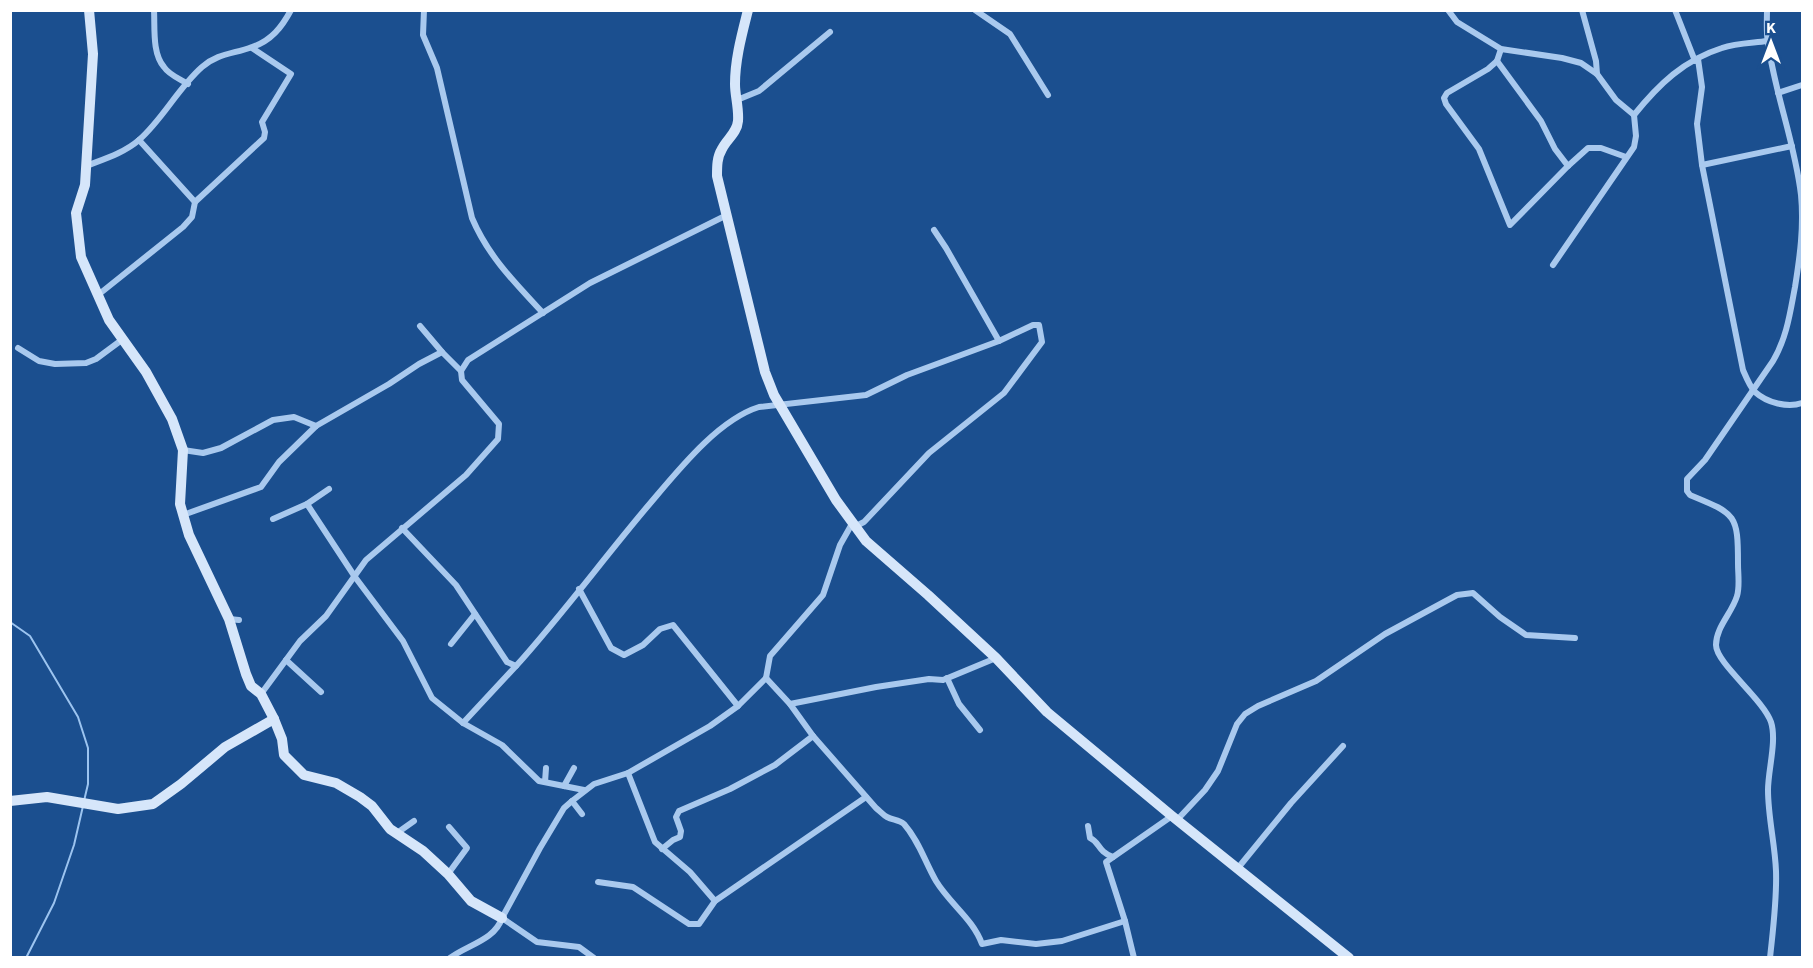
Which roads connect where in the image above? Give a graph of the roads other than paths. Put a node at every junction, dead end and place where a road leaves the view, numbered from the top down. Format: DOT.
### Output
graph roads {
  1 [pos="89,10"];
  2 [pos="154,10"];
  3 [pos="291,10"];
  4 [pos="424,10"];
  5 [pos="748,10"];
  6 [pos="975,10"];
  7 [pos="1448,10"];
  8 [pos="1582,10"];
  9 [pos="1675,10"];
  10 [pos="1767,10"];
  11 [pos="830,32"];
  12 [pos="1767,41"];
  13 [pos="252,48"];
  14 [pos="1501,49"];
  15 [pos="1697,60"];
  16 [pos="1497,61"];
  17 [pos="1597,74"];
  18 [pos="188,84"];
  19 [pos="1803,85"];
  20 [pos="1778,93"];
  21 [pos="1048,95"];
  22 [pos="737,100"];
  23 [pos="1634,115"];
  24 [pos="139,140"];
  25 [pos="1792,146"];
  26 [pos="1626,157"];
  27 [pos="86,165"];
  28 [pos="1702,165"];
  29 [pos="1568,166"];
  30 [pos="195,202"];
  31 [pos="727,215"];
  32 [pos="934,230"];
  33 [pos="1802,242"];
  34 [pos="1553,265"];
  35 [pos="98,295"];
  36 [pos="543,313"];
  37 [pos="420,326"];
  38 [pos="123,339"];
  39 [pos="999,341"];
  40 [pos="18,348"];
  41 [pos="442,352"];
  42 [pos="461,370"];
  43 [pos="1753,391"];
  44 [pos="1803,404"];
  45 [pos="781,406"];
  46 [pos="316,426"];
  47 [pos="183,450"];
  48 [pos="329,489"];
  49 [pos="307,504"];
  50 [pos="183,515"];
  51 [pos="273,519"];
  52 [pos="854,524"];
  53 [pos="402,528"];
  54 [pos="355,577"];
  55 [pos="579,589"];
  56 [pos="475,614"];
  57 [pos="1575,638"];
  58 [pos="451,644"];
  59 [pos="996,658"];
  60 [pos="286,660"];
  61 [pos="516,666"];
  62 [pos="766,678"];
  63 [pos="947,678"];
  64 [pos="321,692"];
  65 [pos="261,694"];
  66 [pos="790,704"];
  67 [pos="738,706"];
  68 [pos="274,719"];
  69 [pos="463,723"];
  70 [pos="980,730"];
  71 [pos="813,736"];
  72 [pos="1343,746"];
  73 [pos="546,768"];
  74 [pos="574,768"];
  75 [pos="628,772"];
  76 [pos="545,782"];
  77 [pos="564,786"];
  78 [pos="584,790"];
  79 [pos="866,797"];
  80 [pos="10,801"];
  81 [pos="572,801"];
  82 [pos="582,814"];
  83 [pos="1175,818"];
  84 [pos="414,821"];
  85 [pos="1088,826"];
  86 [pos="449,827"];
  87 [pos="397,833"];
  88 [pos="662,849"];
  89 [pos="1113,857"];
  90 [pos="1238,868"];
  91 [pos="448,874"];
  92 [pos="598,882"];
  93 [pos="715,901"];
  94 [pos="502,918"];
  95 [pos="1125,921"];
  96 [pos="450,957"];
  97 [pos="594,957"];
  98 [pos="1132,957"];
  99 [pos="1349,957"];
  100 [pos="1770,957"];
  1 -- 27 [label="street"];
  2 -- 18 [label="street"];
  3 -- 13 [label="street"];
  4 -- 36 [label="street"];
  5 -- 22 [label="street"];
  6 -- 21 [label="street"];
  7 -- 14 [label="street"];
  8 -- 17 [label="street"];
  9 -- 15 [label="street"];
  10 -- 12 [label="street"];
  11 -- 22 [label="street"];
  12 -- 15 [label="street"];
  12 -- 20 [label="street"];
  13 -- 18 [label="street"];
  13 -- 30 [label="street"];
  14 -- 16 [label="street"];
  14 -- 17 [label="street"];
  15 -- 23 [label="street"];
  15 -- 28 [label="street"];
  16 -- 29 [label="street"];
  16 -- 29 [label="street"];
  17 -- 23 [label="street"];
  18 -- 24 [label="street"];
  19 -- 20 [label="street"];
  20 -- 25 [label="street"];
  22 -- 31 [label="street"];
  23 -- 26 [label="street"];
  24 -- 27 [label="street"];
  24 -- 30 [label="street"];
  25 -- 28 [label="street"];
  25 -- 33 [label="street"];
  26 -- 29 [label="street"];
  26 -- 34 [label="street"];
  27 -- 35 [label="street"];
  28 -- 43 [label="street"];
  30 -- 35 [label="street"];
  31 -- 36 [label="street"];
  31 -- 45 [label="street"];
  32 -- 39 [label="street"];
  33 -- 43 [label="street"];
  35 -- 38 [label="street"];
  36 -- 42 [label="street"];
  37 -- 41 [label="street"];
  38 -- 40 [label="street"];
  38 -- 47 [label="street"];
  39 -- 45 [label="street"];
  39 -- 52 [label="street"];
  41 -- 42 [label="street"];
  41 -- 46 [label="street"];
  42 -- 53 [label="street"];
  43 -- 44 [label="street"];
  43 -- 100 [label="street"];
  45 -- 52 [label="street"];
  45 -- 55 [label="street"];
  46 -- 47 [label="street"];
  46 -- 50 [label="street"];
  47 -- 50 [label="street"];
  48 -- 49 [label="street"];
  49 -- 51 [label="street"];
  49 -- 54 [label="street"];
  50 -- 65 [label="street"];
  52 -- 59 [label="street"];
  52 -- 62 [label="street"];
  53 -- 54 [label="street"];
  53 -- 56 [label="street"];
  54 -- 60 [label="street"];
  54 -- 69 [label="street"];
  55 -- 61 [label="street"];
  55 -- 67 [label="street"];
  56 -- 58 [label="street"];
  56 -- 61 [label="street"];
  57 -- 83 [label="street"];
  59 -- 63 [label="street"];
  59 -- 83 [label="street"];
  60 -- 64 [label="street"];
  60 -- 65 [label="street"];
  61 -- 69 [label="street"];
  62 -- 66 [label="street"];
  62 -- 67 [label="street"];
  63 -- 66 [label="street"];
  63 -- 70 [label="street"];
  65 -- 68 [label="street"];
  66 -- 71 [label="street"];
  67 -- 75 [label="street"];
  68 -- 80 [label="street"];
  68 -- 87 [label="street"];
  69 -- 76 [label="street"];
  71 -- 79 [label="street"];
  71 -- 88 [label="street"];
  72 -- 90 [label="street"];
  73 -- 76 [label="street"];
  74 -- 77 [label="street"];
  75 -- 78 [label="street"];
  75 -- 88 [label="street"];
  76 -- 77 [label="street"];
  77 -- 78 [label="street"];
  78 -- 81 [label="street"];
  79 -- 93 [label="street"];
  79 -- 95 [label="street"];
  81 -- 82 [label="street"];
  81 -- 94 [label="street"];
  83 -- 89 [label="street"];
  83 -- 90 [label="street"];
  84 -- 87 [label="street"];
  85 -- 89 [label="street"];
  86 -- 91 [label="street"];
  87 -- 91 [label="street"];
  88 -- 93 [label="street"];
  89 -- 95 [label="street"];
  90 -- 99 [label="street"];
  91 -- 94 [label="street"];
  92 -- 93 [label="street"];
  94 -- 96 [label="street"];
  94 -- 97 [label="street"];
  95 -- 98 [label="street"];
}
